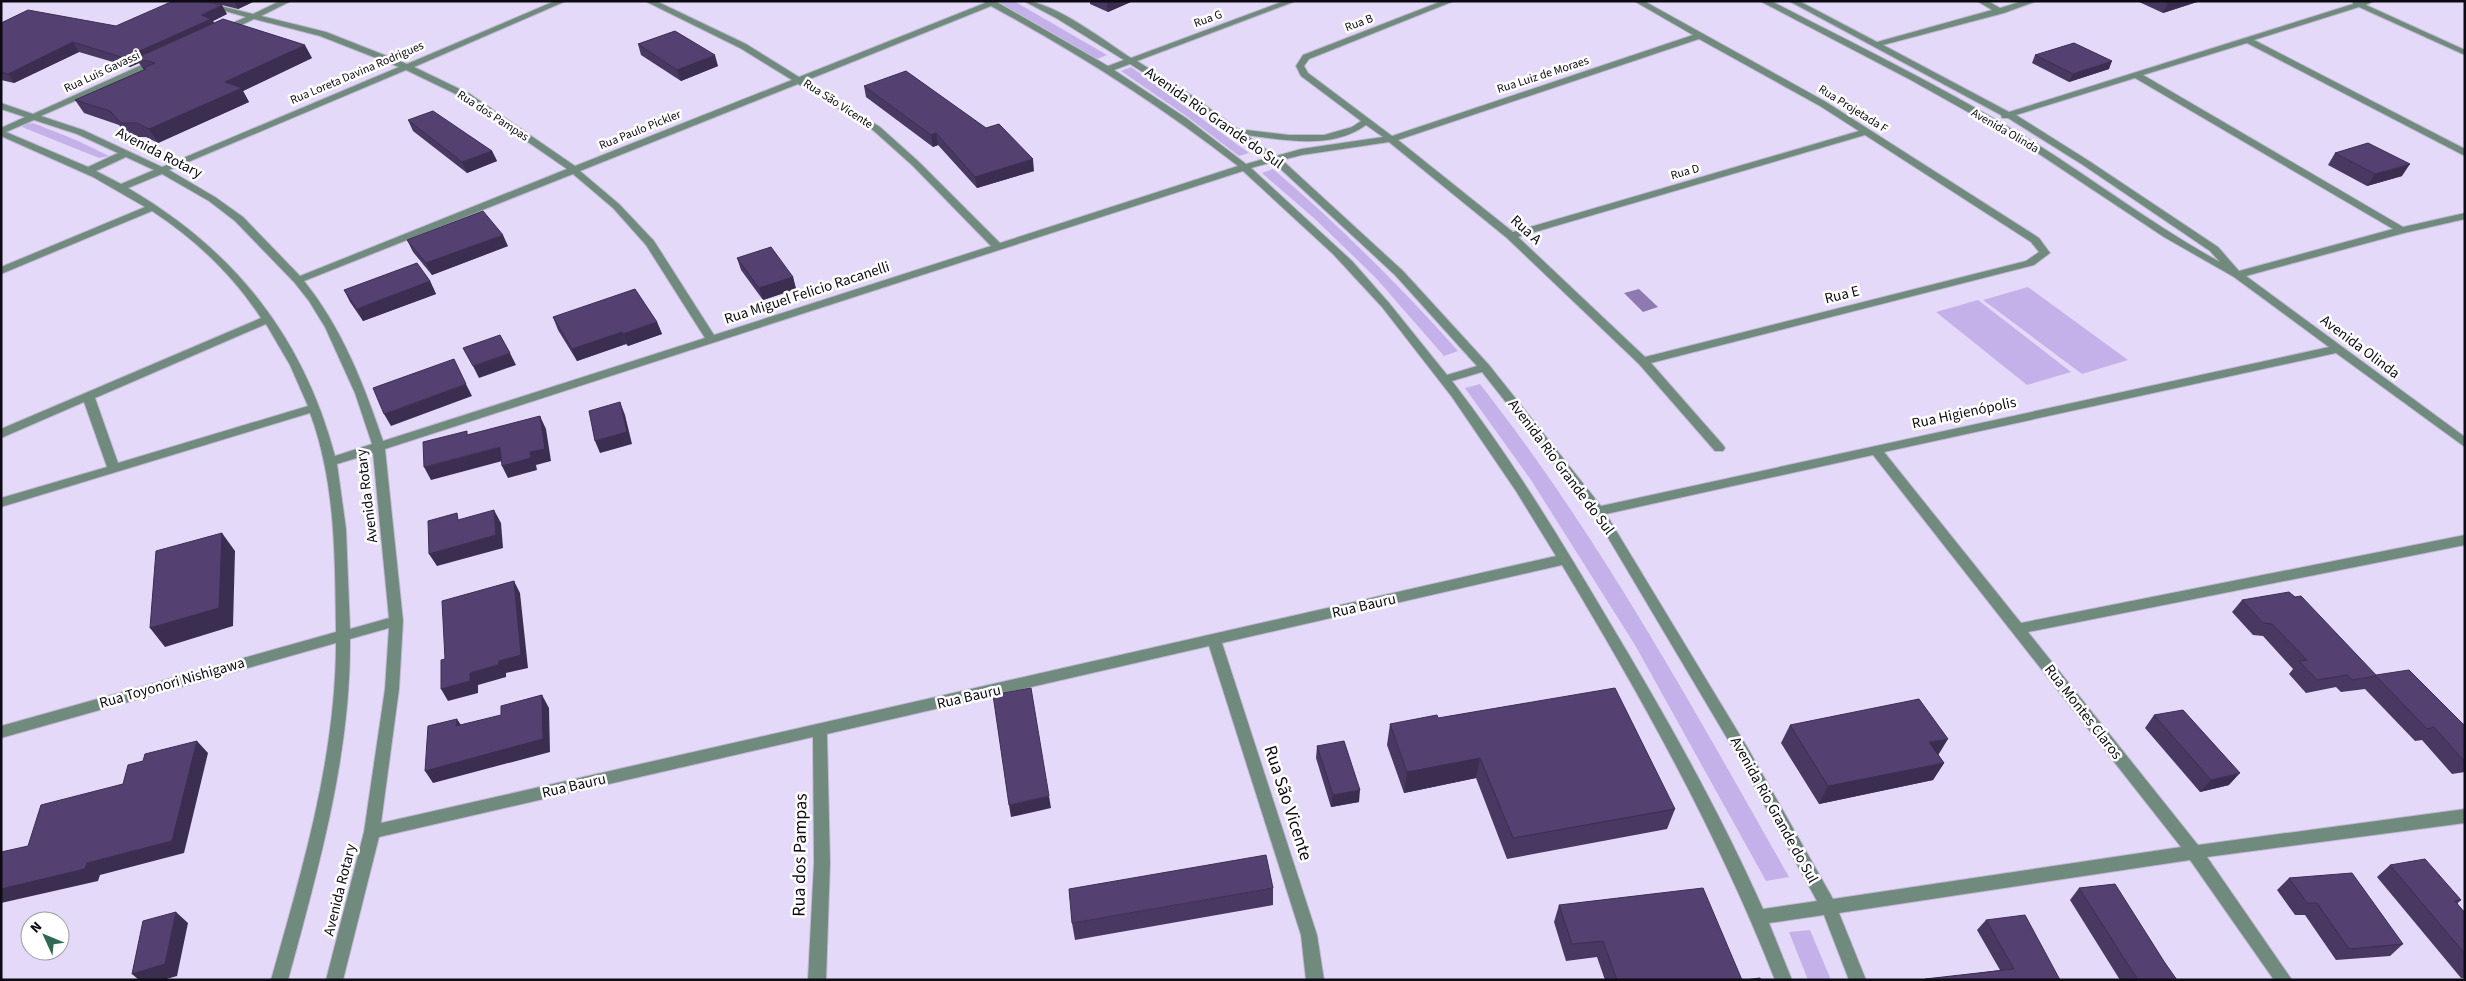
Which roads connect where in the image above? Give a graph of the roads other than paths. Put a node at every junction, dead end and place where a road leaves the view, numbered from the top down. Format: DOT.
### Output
graph roads {
  1 [pos="287,1"];
  2 [pos="562,1"];
  3 [pos="649,1"];
  4 [pos="1028,1"];
  5 [pos="1291,1"];
  6 [pos="1450,1"];
  7 [pos="1638,1"];
  8 [pos="1764,1"];
  9 [pos="1793,1"];
  10 [pos="1981,1"];
  11 [pos="2032,1"];
  12 [pos="2370,1"];
  13 [pos="990,2"];
  14 [pos="198,3"];
  15 [pos="2355,3"];
  16 [pos="2002,11"];
  17 [pos="256,16"];
  18 [pos="1702,35"];
  19 [pos="212,36"];
  20 [pos="2248,40"];
  21 [pos="1877,44"];
  22 [pos="1858,50"];
  23 [pos="2465,53"];
  24 [pos="168,56"];
  25 [pos="1306,57"];
  26 [pos="1132,61"];
  27 [pos="405,66"];
  28 [pos="1106,70"];
  29 [pos="2136,75"];
  30 [pos="799,79"];
  31 [pos="1,106"];
  32 [pos="2009,115"];
  33 [pos="36,116"];
  34 [pos="1367,120"];
  35 [pos="1989,121"];
  36 [pos="1239,131"];
  37 [pos="1,132"];
  38 [pos="1866,132"];
  39 [pos="1289,138"];
  40 [pos="1392,139"];
  41 [pos="1302,152"];
  42 [pos="126,153"];
  43 [pos="2465,153"];
  44 [pos="1274,158"];
  45 [pos="1245,167"];
  46 [pos="90,170"];
  47 [pos="162,170"];
  48 [pos="574,170"];
  49 [pos="122,187"];
  50 [pos="154,207"];
  51 [pos="2465,216"];
  52 [pos="2402,230"];
  53 [pos="1511,236"];
  54 [pos="998,247"];
  55 [pos="2045,253"];
  56 [pos="1,271"];
  57 [pos="2238,274"];
  58 [pos="298,280"];
  59 [pos="268,319"];
  60 [pos="712,340"];
  61 [pos="2337,349"];
  62 [pos="1643,361"];
  63 [pos="1485,368"];
  64 [pos="1445,379"];
  65 [pos="88,396"];
  66 [pos="314,408"];
  67 [pos="1,434"];
  68 [pos="2465,443"];
  69 [pos="379,447"];
  70 [pos="1719,448"];
  71 [pos="1875,449"];
  72 [pos="331,462"];
  73 [pos="114,469"];
  74 [pos="1,503"];
  75 [pos="1598,511"];
  76 [pos="2465,540"];
  77 [pos="1566,559"];
  78 [pos="396,621"];
  79 [pos="2018,629"];
  80 [pos="343,635"];
  81 [pos="1214,640"];
  82 [pos="820,731"];
  83 [pos="1,732"];
  84 [pos="2465,816"];
  85 [pos="372,832"];
  86 [pos="2194,852"];
  87 [pos="1828,907"];
  88 [pos="1760,917"];
  89 [pos="279,980"];
  90 [pos="334,980"];
  91 [pos="817,980"];
  92 [pos="1315,980"];
  93 [pos="1784,980"];
  94 [pos="1858,980"];
  95 [pos="2284,980"];
  1 -- 17 [label="street"];
  2 -- 27 [label="street, Rua Loreta Davina Rodrigues"];
  3 -- 30 [label="street, Rua São Vicente"];
  4 -- 26 [label="street, Avenida Rio Grande do Sul"];
  5 -- 26 [label="street, Rua G"];
  6 -- 25 [label="street, Rua B"];
  7 -- 18 [label="street, Rua Projetada F"];
  8 -- 22 [label="street, Avenida Olinda"];
  9 -- 21 [label="street, Avenida Olinda"];
  10 -- 16 [label="street"];
  11 -- 16 [label="street"];
  12 -- 15 [label="street"];
  13 -- 28 [label="street, Avenida Rio Grande do Sul"];
  13 -- 30 [label="street, Rua Paulo Pickler"];
  14 -- 17 [label="street, Rua dos Pampas"];
  15 -- 20 [label="street"];
  15 -- 23 [label="street"];
  16 -- 21 [label="street"];
  17 -- 19 [label="street"];
  17 -- 27 [label="street, Rua dos Pampas"];
  18 -- 38 [label="street, Rua Projetada F"];
  18 -- 40 [label="street, Rua Luiz de Moraes"];
  20 -- 29 [label="street"];
  20 -- 43 [label="street"];
  21 -- 22 [label="street"];
  21 -- 32 [label="street, Avenida Olinda"];
  22 -- 35 [label="street, Avenida Olinda"];
  24 -- 33 [label="street, Rua Luis Gavassi"];
  25 -- 34 [label="street, Rua A"];
  26 -- 28 [label="street, Avenida Rio Grande do Sul"];
  26 -- 36 [label="street, Avenida Rio Grande do Sul"];
  27 -- 47 [label="street, Rua Loreta Davina Rodrigues"];
  27 -- 48 [label="street, Rua dos Pampas"];
  28 -- 45 [label="street, Avenida Rio Grande do Sul"];
  29 -- 32 [label="street"];
  29 -- 52 [label="street"];
  30 -- 48 [label="street, Rua Paulo Pickler"];
  30 -- 54 [label="street, Rua São Vicente"];
  31 -- 33 [label="street, Avenida Rotary"];
  32 -- 35 [label="street"];
  32 -- 57 [label="street, Avenida Olinda"];
  33 -- 37 [label="street, Rua Luis Gavassi"];
  33 -- 42 [label="street, Avenida Rotary"];
  34 -- 39 [label="street"];
  34 -- 40 [label="street, Rua A"];
  35 -- 57 [label="street, Avenida Olinda"];
  36 -- 39 [label="street"];
  36 -- 44 [label="street, Avenida Rio Grande do Sul"];
  37 -- 46 [label="street, Avenida Rotary"];
  38 -- 53 [label="street, Rua D"];
  38 -- 55 [label="street, Rua Projetada F"];
  39 -- 41 [label="street"];
  40 -- 41 [label="street, Rua Luiz de Moraes"];
  40 -- 53 [label="street, Rua A"];
  41 -- 44 [label="street, Rua Miguel Felicio Racanelli"];
  42 -- 46 [label="street"];
  42 -- 47 [label="street, Avenida Rotary"];
  44 -- 45 [label="street, Rua Miguel Felicio Racanelli"];
  44 -- 63 [label="street, Avenida Rio Grande do Sul"];
  45 -- 54 [label="street, Rua Miguel Felicio Racanelli"];
  45 -- 64 [label="street, Avenida Rio Grande do Sul"];
  46 -- 49 [label="street, Avenida Rotary"];
  47 -- 49 [label="street, Rua Loreta Davina Rodrigues"];
  47 -- 58 [label="street, Avenida Rotary"];
  48 -- 58 [label="street, Rua Paulo Pickler"];
  48 -- 60 [label="street, Rua dos Pampas"];
  49 -- 50 [label="street, Avenida Rotary"];
  50 -- 56 [label="street"];
  50 -- 59 [label="street, Avenida Rotary"];
  51 -- 52 [label="street"];
  52 -- 57 [label="street"];
  53 -- 62 [label="street, Rua A"];
  54 -- 60 [label="street, Rua Miguel Felicio Racanelli"];
  55 -- 62 [label="street, Rua E"];
  57 -- 61 [label="street, Avenida Olinda"];
  58 -- 69 [label="street, Avenida Rotary"];
  59 -- 65 [label="street"];
  59 -- 66 [label="street, Avenida Rotary"];
  60 -- 69 [label="street, Rua Miguel Felicio Racanelli"];
  61 -- 68 [label="street, Avenida Olinda"];
  61 -- 71 [label="street, Rua Higienópolis"];
  62 -- 70 [label="street, Rua A"];
  63 -- 64 [label="street"];
  63 -- 75 [label="street, Avenida Rio Grande do Sul"];
  64 -- 77 [label="street, Avenida Rio Grande do Sul"];
  65 -- 67 [label="street"];
  65 -- 73 [label="street"];
  66 -- 72 [label="street, Avenida Rotary"];
  66 -- 73 [label="street"];
  69 -- 72 [label="street, Rua Miguel Felicio Racanelli"];
  69 -- 78 [label="street, Avenida Rotary"];
  71 -- 75 [label="street, Rua Higienópolis"];
  71 -- 79 [label="street, Rua Montes Claros"];
  72 -- 80 [label="street, Avenida Rotary"];
  73 -- 74 [label="street"];
  75 -- 87 [label="street, Avenida Rio Grande do Sul"];
  76 -- 79 [label="street"];
  77 -- 81 [label="street, Rua Bauru"];
  77 -- 88 [label="street, Avenida Rio Grande do Sul"];
  78 -- 80 [label="street, Rua Toyonori Nishigawa"];
  78 -- 85 [label="street, Avenida Rotary"];
  79 -- 86 [label="street, Rua Montes Claros"];
  80 -- 83 [label="street, Rua Toyonori Nishigawa"];
  80 -- 89 [label="street, Avenida Rotary"];
  81 -- 82 [label="street, Rua Bauru"];
  81 -- 92 [label="street, Rua São Vicente"];
  82 -- 85 [label="street, Rua Bauru"];
  82 -- 91 [label="street, Rua dos Pampas"];
  84 -- 86 [label="street"];
  85 -- 90 [label="street, Avenida Rotary"];
  86 -- 87 [label="street"];
  86 -- 95 [label="street, Rua Montes Claros"];
  87 -- 88 [label="street"];
  87 -- 94 [label="street, Avenida Rio Grande do Sul"];
  88 -- 93 [label="street, Avenida Rio Grande do Sul"];
}
